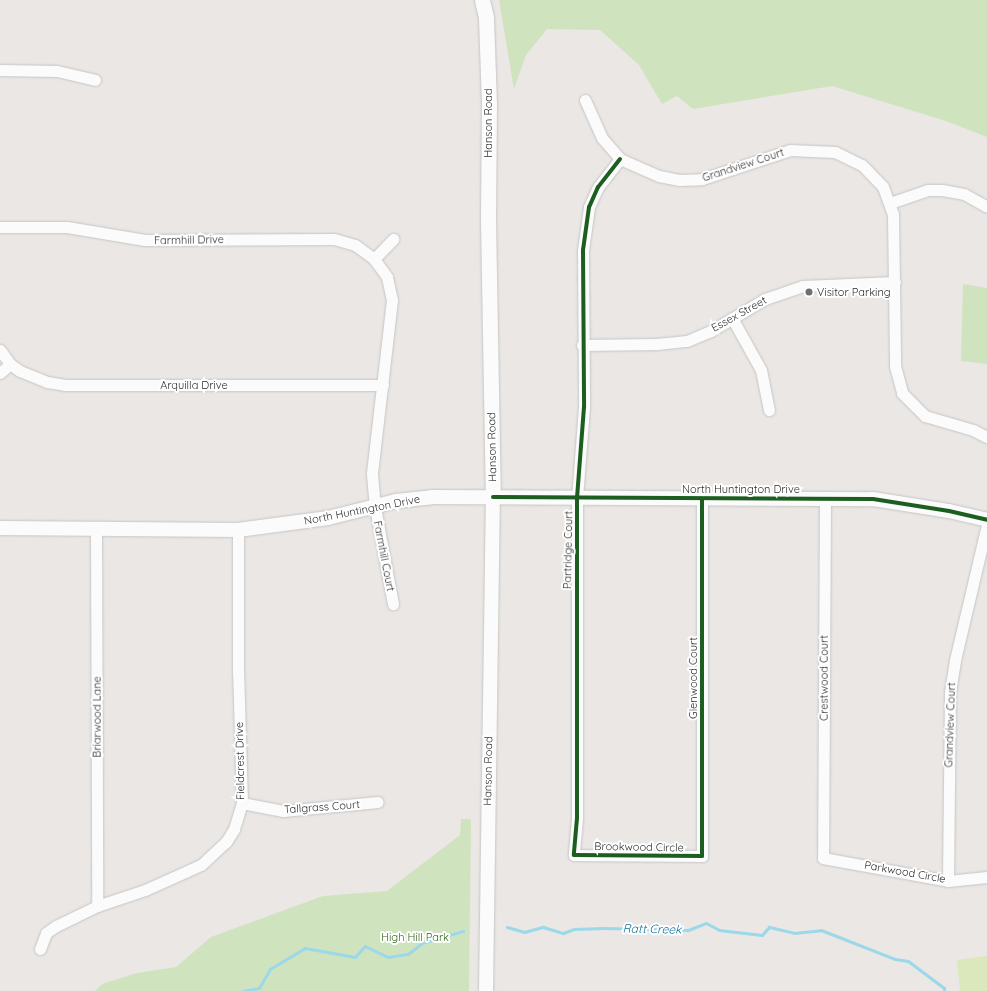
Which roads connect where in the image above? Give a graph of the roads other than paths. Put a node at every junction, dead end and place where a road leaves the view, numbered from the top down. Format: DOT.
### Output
graph roads {
  1 [pos="482,0"];
  2 [pos="0,70"];
  3 [pos="94,80"];
  4 [pos="585,100"];
  5 [pos="620,159"];
  6 [pos="890,203"];
  7 [pos="987,207"];
  8 [pos="0,227"];
  9 [pos="393,239"];
  10 [pos="374,259"];
  11 [pos="895,282"];
  12 [pos="732,318"];
  13 [pos="582,345"];
  14 [pos="0,350"];
  15 [pos="10,364"];
  16 [pos="0,373"];
  17 [pos="383,385"];
  18 [pos="769,410"];
  19 [pos="987,438"];
  20 [pos="577,496"];
  21 [pos="494,497"];
  22 [pos="825,497"];
  23 [pos="702,499"];
  24 [pos="375,507"];
  25 [pos="987,520"];
  26 [pos="987,525"];
  27 [pos="0,528"];
  28 [pos="96,529"];
  29 [pos="238,530"];
  30 [pos="394,604"];
  31 [pos="378,802"];
  32 [pos="242,803"];
  33 [pos="574,855"];
  34 [pos="702,856"];
  35 [pos="824,858"];
  36 [pos="987,877"];
  37 [pos="948,881"];
  38 [pos="97,906"];
  39 [pos="40,949"];
  40 [pos="486,991"];
  1 -- 21 [label="main road, Hanson Road"];
  2 -- 3 [label="street"];
  4 -- 5 [label="street, Grandview Court"];
  5 -- 6 [label="street, Grandview Court"];
  5 -- 13 [label="street, Partridge Court"];
  6 -- 7 [label="street"];
  6 -- 11 [label="street, Grandview Court"];
  8 -- 10 [label="street, Farmhill Drive"];
  9 -- 10 [label="street"];
  10 -- 17 [label="street, Farmhill Drive"];
  11 -- 12 [label="street, Essex Street"];
  11 -- 19 [label="street, Grandview Court"];
  12 -- 13 [label="street, Essex Street"];
  12 -- 18 [label="street"];
  13 -- 20 [label="street, Partridge Court"];
  14 -- 15 [label="street, Arquilla Drive"];
  15 -- 16 [label="street"];
  15 -- 17 [label="street, Arquilla Drive"];
  17 -- 24 [label="street, Farmhill Drive"];
  20 -- 21 [label="street, North Huntington Drive"];
  20 -- 23 [label="street, North Huntington Drive"];
  20 -- 33 [label="street, Partridge Court"];
  21 -- 24 [label="street, North Huntington Drive"];
  21 -- 40 [label="street, Hanson Road"];
  22 -- 23 [label="street, North Huntington Drive"];
  22 -- 25 [label="street, North Huntington Drive"];
  22 -- 35 [label="street, Crestwood Court"];
  23 -- 34 [label="street, Glenwood Court"];
  24 -- 29 [label="street, North Huntington Drive"];
  24 -- 30 [label="street, Farmhill Court"];
  26 -- 37 [label="street, Grandview Court"];
  27 -- 28 [label="street, North Huntington Drive"];
  28 -- 29 [label="street, North Huntington Drive"];
  28 -- 38 [label="street, Briarwood Lane"];
  29 -- 32 [label="street, Fieldcrest Drive"];
  31 -- 32 [label="street, Tallgrass Court"];
  32 -- 38 [label="street, Fieldcrest Drive"];
  33 -- 34 [label="street, Brookwood Circle"];
  35 -- 37 [label="street, Parkwood Circle"];
  36 -- 37 [label="street, Parkwood Circle"];
  38 -- 39 [label="street, Fieldcrest Drive"];
}
